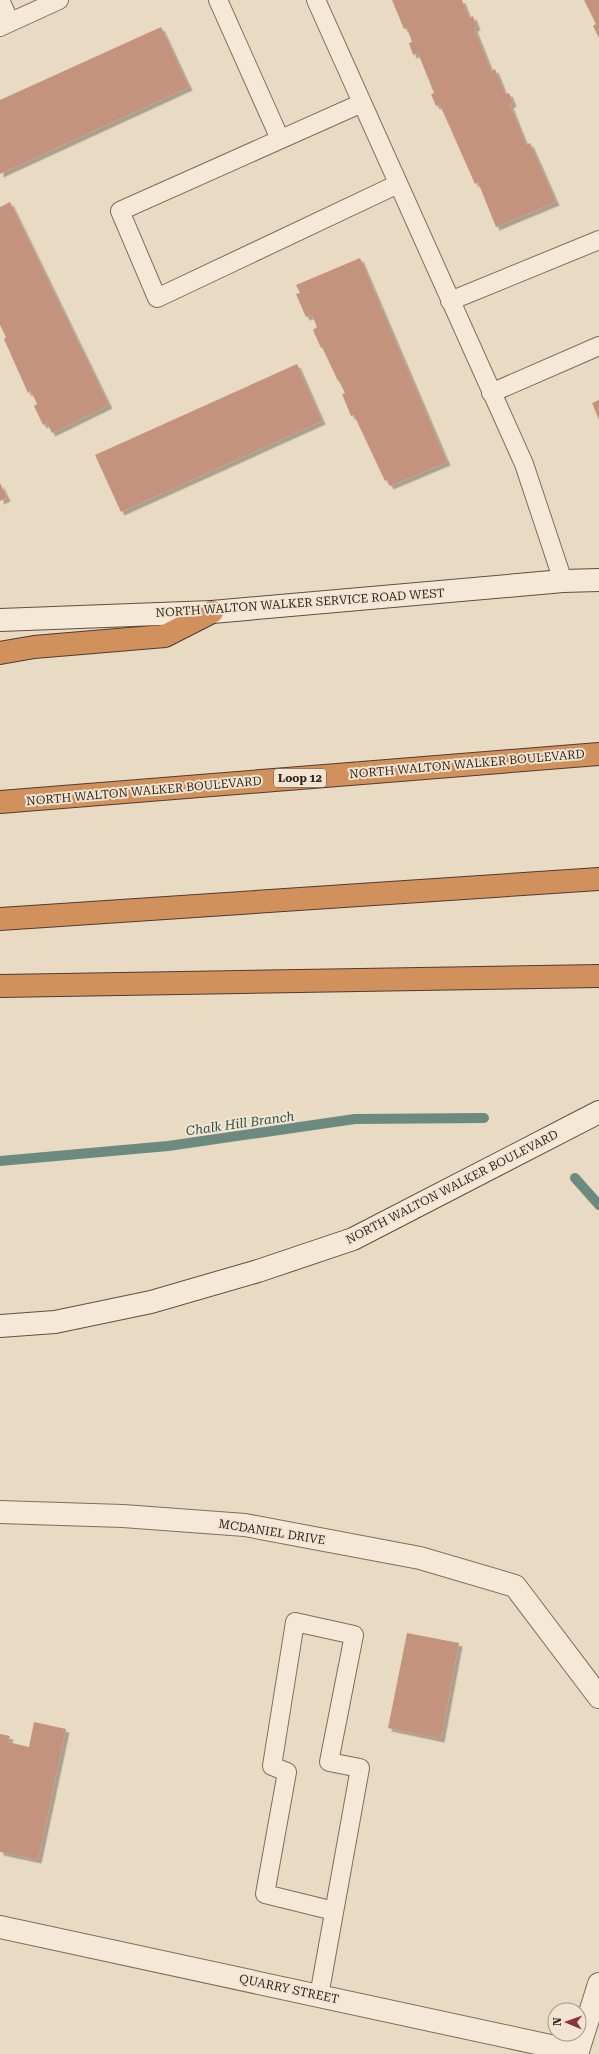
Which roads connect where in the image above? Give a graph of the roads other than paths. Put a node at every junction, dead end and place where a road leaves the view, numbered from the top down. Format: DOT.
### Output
graph roads {
  1 [pos="0,0"];
  2 [pos="59,0"];
  3 [pos="218,0"];
  4 [pos="316,0"];
  5 [pos="5,25"];
  6 [pos="362,103"];
  7 [pos="280,139"];
  8 [pos="398,184"];
  9 [pos="599,240"];
  10 [pos="450,302"];
  11 [pos="599,346"];
  12 [pos="491,393"];
  13 [pos="599,580"];
  14 [pos="563,581"];
  15 [pos="212,612"];
  16 [pos="0,620"];
  17 [pos="0,653"];
  18 [pos="599,754"];
  19 [pos="0,802"];
  20 [pos="599,879"];
  21 [pos="0,919"];
  22 [pos="599,976"];
  23 [pos="0,986"];
  24 [pos="599,1112"];
  25 [pos="0,1326"];
  26 [pos="0,1512"];
  27 [pos="599,1697"];
  28 [pos="334,1911"];
  29 [pos="0,1927"];
  30 [pos="599,1984"];
  31 [pos="319,1996"];
  32 [pos="578,2053"];
  1 -- 5 [label="lane"];
  2 -- 5 [label="lane"];
  3 -- 7 [label="lane"];
  4 -- 6 [label="lane"];
  6 -- 7 [label="lane"];
  6 -- 8 [label="lane"];
  7 -- 8 [label="lane"];
  8 -- 10 [label="lane"];
  9 -- 10 [label="lane"];
  10 -- 12 [label="lane"];
  11 -- 12 [label="lane"];
  12 -- 14 [label="lane"];
  13 -- 14 [label="street, NORTH WALTON WALKER SERVICE ROAD WEST"];
  14 -- 15 [label="street, NORTH WALTON WALKER SERVICE ROAD WEST"];
  15 -- 16 [label="street, NORTH WALTON WALKER SERVICE ROAD WEST"];
  15 -- 17 [label="highway"];
  18 -- 19 [label="highway, NORTH WALTON WALKER BOULEVARD / Loop 12"];
  20 -- 21 [label="highway"];
  22 -- 23 [label="highway"];
  24 -- 25 [label="street, NORTH WALTON WALKER BOULEVARD"];
  26 -- 27 [label="street, MCDANIEL DRIVE"];
  28 -- 28 [label="lane"];
  28 -- 31 [label="lane"];
  29 -- 31 [label="street, QUARRY STREET"];
  30 -- 32 [label="street"];
  31 -- 32 [label="street, QUARRY STREET"];
}
